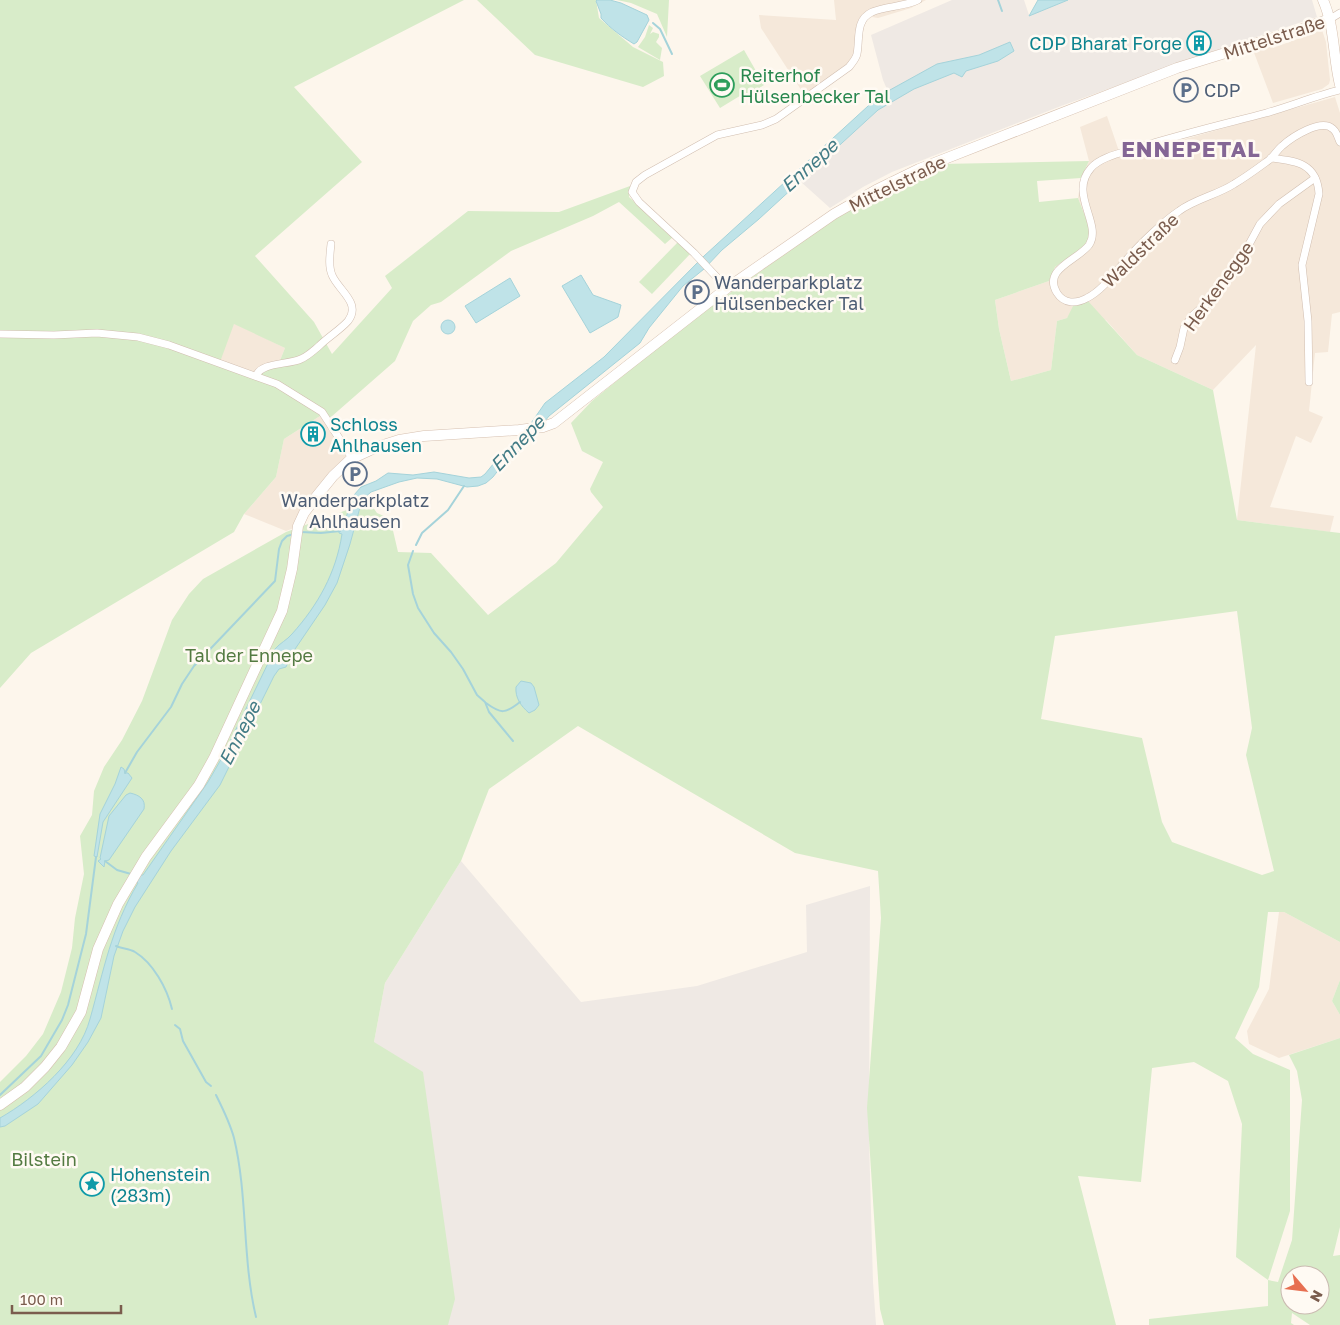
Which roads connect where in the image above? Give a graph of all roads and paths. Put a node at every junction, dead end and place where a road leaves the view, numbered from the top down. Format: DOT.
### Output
graph roads {
  1 [pos="918,0"];
  2 [pos="1323,0"];
  3 [pos="1340,13"];
  4 [pos="1330,18"];
  5 [pos="1340,85"];
  6 [pos="1340,90"];
  7 [pos="1340,142"];
  8 [pos="1271,158"];
  9 [pos="1315,178"];
  10 [pos="330,244"];
  11 [pos="728,288"];
  12 [pos="0,334"];
  13 [pos="1175,360"];
  14 [pos="256,376"];
  15 [pos="1309,382"];
  16 [pos="352,458"];
  17 [pos="0,1105"];
  1 -- 11 [label="street"];
  2 -- 4 [label="street"];
  3 -- 4 [label="street, Mittelstraße"];
  4 -- 5 [label="street"];
  4 -- 11 [label="street, Mittelstraße"];
  6 -- 8 [label="street, Waldstraße"];
  7 -- 8 [label="street, Waldstraße"];
  8 -- 9 [label="street"];
  9 -- 13 [label="street, Herkenegge"];
  9 -- 15 [label="street"];
  10 -- 14 [label="street"];
  11 -- 16 [label="street, Mittelstraße"];
  12 -- 14 [label="street"];
  14 -- 16 [label="street"];
  16 -- 17 [label="street, Mittelstraße"];
}
